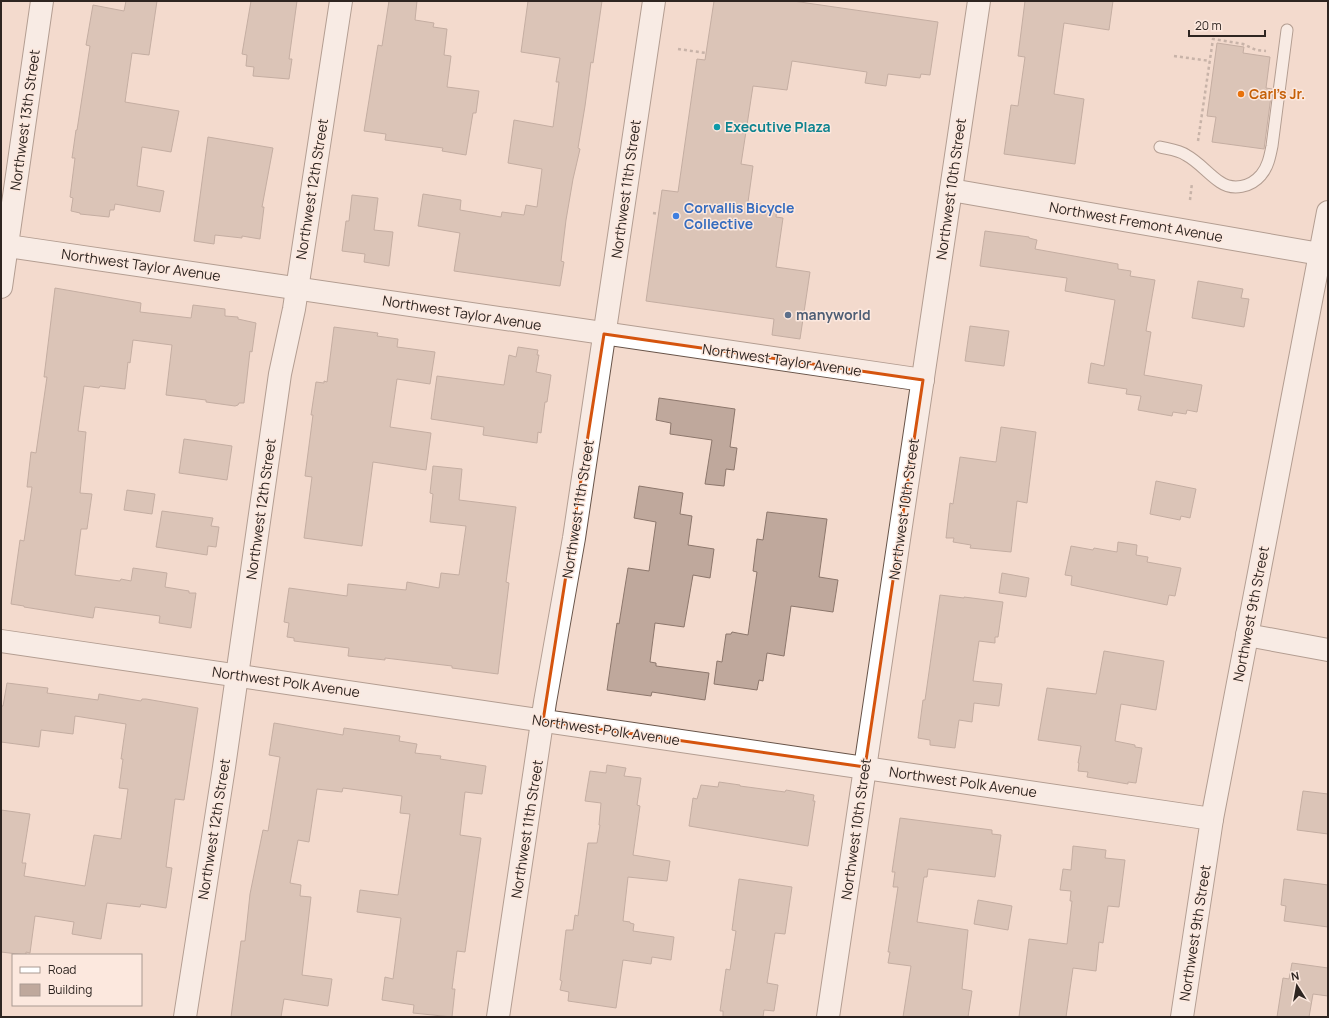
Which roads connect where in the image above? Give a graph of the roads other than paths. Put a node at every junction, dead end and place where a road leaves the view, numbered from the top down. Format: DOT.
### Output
graph roads {
  1 [pos="42,1"];
  2 [pos="341,1"];
  3 [pos="654,1"];
  4 [pos="979,1"];
  5 [pos="1287,30"];
  6 [pos="1160,147"];
  7 [pos="951,190"];
  8 [pos="1328,212"];
  9 [pos="4,245"];
  10 [pos="1320,254"];
  11 [pos="1,287"];
  12 [pos="297,288"];
  13 [pos="604,334"];
  14 [pos="923,380"];
  15 [pos="1247,634"];
  16 [pos="1,641"];
  17 [pos="1328,650"];
  18 [pos="236,675"];
  19 [pos="543,721"];
  20 [pos="865,767"];
  21 [pos="1212,818"];
  22 [pos="185,1017"];
  23 [pos="498,1017"];
  24 [pos="828,1017"];
  25 [pos="1182,1017"];
  1 -- 9 [label="street, Northwest 13th Street"];
  2 -- 12 [label="street, Northwest 12th Street"];
  3 -- 13 [label="street, Northwest 11th Street"];
  4 -- 7 [label="street, Northwest 10th Street"];
  5 -- 6 [label="lane"];
  7 -- 10 [label="street, Northwest Fremont Avenue"];
  7 -- 14 [label="street, Northwest 10th Street"];
  8 -- 10 [label="street, Northwest 9th Street"];
  9 -- 11 [label="street, Northwest 13th Street"];
  9 -- 12 [label="street, Northwest Taylor Avenue"];
  10 -- 15 [label="street, Northwest 9th Street"];
  12 -- 13 [label="street, Northwest Taylor Avenue"];
  12 -- 18 [label="street, Northwest 12th Street"];
  13 -- 14 [label="street, Northwest Taylor Avenue"];
  13 -- 19 [label="street, Northwest 11th Street"];
  14 -- 20 [label="street, Northwest 10th Street"];
  15 -- 17 [label="street"];
  15 -- 21 [label="street, Northwest 9th Street"];
  16 -- 18 [label="street, Northwest Polk Avenue"];
  18 -- 19 [label="street, Northwest Polk Avenue"];
  18 -- 22 [label="street, Northwest 12th Street"];
  19 -- 20 [label="street, Northwest Polk Avenue"];
  19 -- 23 [label="street, Northwest 11th Street"];
  20 -- 21 [label="street, Northwest Polk Avenue"];
  20 -- 24 [label="street, Northwest 10th Street"];
  21 -- 25 [label="street, Northwest 9th Street"];
}
